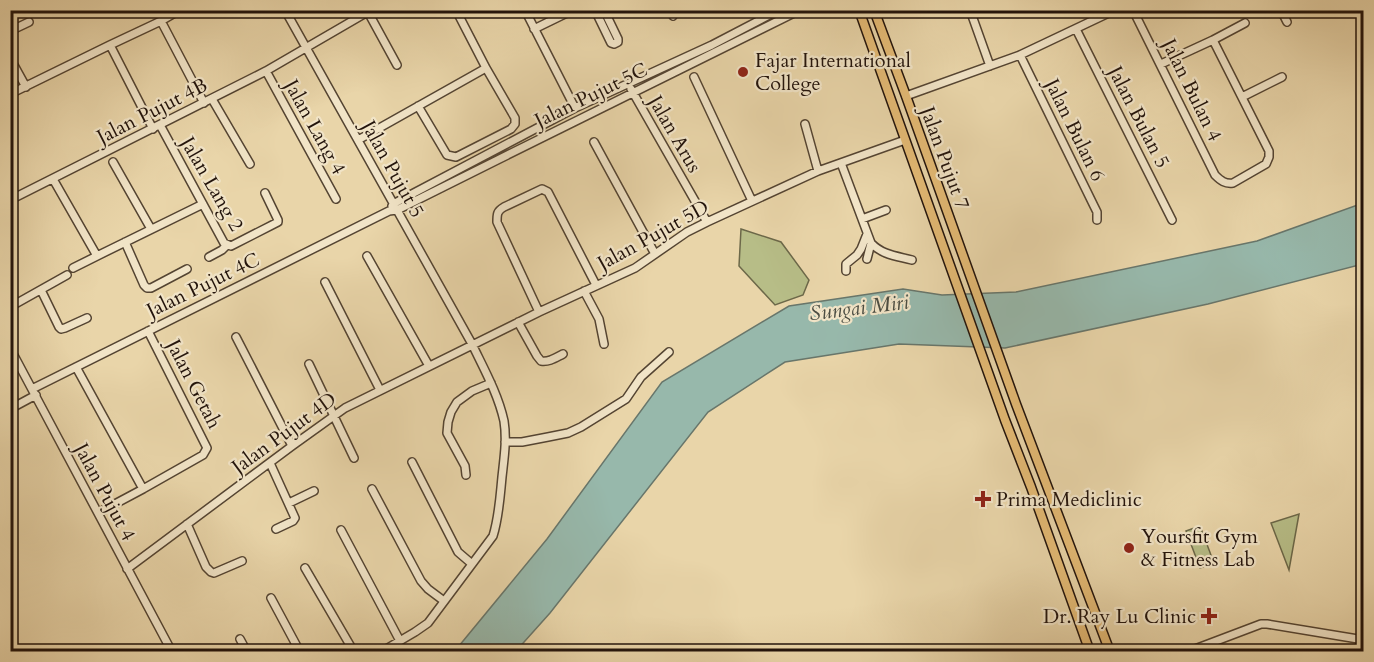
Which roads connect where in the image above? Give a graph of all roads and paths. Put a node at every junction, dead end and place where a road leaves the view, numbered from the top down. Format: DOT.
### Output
graph roads {
  1 [pos="180,10"];
  2 [pos="285,10"];
  3 [pos="456,10"];
  4 [pos="525,10"];
  5 [pos="573,10"];
  6 [pos="595,10"];
  7 [pos="604,10"];
  8 [pos="800,10"];
  9 [pos="859,10"];
  10 [pos="874,10"];
  11 [pos="970,10"];
  12 [pos="1115,10"];
  13 [pos="1133,10"];
  14 [pos="1281,10"];
  15 [pos="369,11"];
  16 [pos="778,11"];
  17 [pos="1102,13"];
  18 [pos="781,20"];
  19 [pos="161,21"];
  20 [pos="28,22"];
  21 [pos="1287,22"];
  22 [pos="1245,23"];
  23 [pos="534,29"];
  24 [pos="1076,29"];
  25 [pos="10,31"];
  26 [pos="1213,40"];
  27 [pos="110,45"];
  28 [pos="307,49"];
  29 [pos="714,49"];
  30 [pos="1020,55"];
  31 [pos="10,58"];
  32 [pos="1161,64"];
  33 [pos="397,65"];
  34 [pos="990,66"];
  35 [pos="486,68"];
  36 [pos="266,72"];
  37 [pos="1282,76"];
  38 [pos="694,77"];
  39 [pos="628,83"];
  40 [pos="26,87"];
  41 [pos="633,93"];
  42 [pos="10,94"];
  43 [pos="906,96"];
  44 [pos="1242,97"];
  45 [pos="212,99"];
  46 [pos="204,103"];
  47 [pos="418,106"];
  48 [pos="575,108"];
  49 [pos="805,124"];
  50 [pos="156,127"];
  51 [pos="358,140"];
  52 [pos="905,140"];
  53 [pos="594,142"];
  54 [pos="113,162"];
  55 [pos="841,163"];
  56 [pos="250,164"];
  57 [pos="818,171"];
  58 [pos="53,179"];
  59 [pos="265,193"];
  60 [pos="336,199"];
  61 [pos="10,200"];
  62 [pos="752,201"];
  63 [pos="203,204"];
  64 [pos="393,208"];
  65 [pos="886,210"];
  66 [pos="862,219"];
  67 [pos="1097,220"];
  68 [pos="1172,220"];
  69 [pos="707,222"];
  70 [pos="151,229"];
  71 [pos="867,234"];
  72 [pos="125,242"];
  73 [pos="871,243"];
  74 [pos="227,245"];
  75 [pos="655,254"];
  76 [pos="97,256"];
  77 [pos="368,256"];
  78 [pos="210,257"];
  79 [pos="867,259"];
  80 [pos="912,260"];
  81 [pos="73,268"];
  82 [pos="186,269"];
  83 [pos="846,271"];
  84 [pos="67,275"];
  85 [pos="326,282"];
  86 [pos="596,285"];
  87 [pos="41,290"];
  88 [pos="584,291"];
  89 [pos="10,307"];
  90 [pos="539,312"];
  91 [pos="87,318"];
  92 [pos="518,322"];
  93 [pos="148,331"];
  94 [pos="236,337"];
  95 [pos="472,344"];
  96 [pos="604,344"];
  97 [pos="10,348"];
  98 [pos="669,352"];
  99 [pos="563,354"];
  100 [pos="309,364"];
  101 [pos="429,366"];
  102 [pos="76,367"];
  103 [pos="491,383"];
  104 [pos="380,390"];
  105 [pos="34,392"];
  106 [pos="10,409"];
  107 [pos="334,416"];
  108 [pos="505,442"];
  109 [pos="292,446"];
  110 [pos="354,458"];
  111 [pos="412,462"];
  112 [pos="270,464"];
  113 [pos="465,475"];
  114 [pos="143,489"];
  115 [pos="372,489"];
  116 [pos="314,491"];
  117 [pos="289,503"];
  118 [pos="98,513"];
  119 [pos="188,524"];
  120 [pos="276,529"];
  121 [pos="341,530"];
  122 [pos="242,561"];
  123 [pos="472,564"];
  124 [pos="127,568"];
  125 [pos="305,568"];
  126 [pos="271,598"];
  127 [pos="444,601"];
  128 [pos="240,639"];
  129 [pos="400,640"];
  130 [pos="1364,640"];
  131 [pos="172,651"];
  132 [pos="247,651"];
  133 [pos="300,651"];
  134 [pos="354,651"];
  135 [pos="381,651"];
  136 [pos="1090,651"];
  137 [pos="1110,651"];
  138 [pos="1187,651"];
  1 -- 19 [label="street"];
  2 -- 28 [label="street, Jalan Pujut 5"];
  3 -- 35 [label="street"];
  4 -- 23 [label="street"];
  5 -- 23 [label="street"];
  6 -- 7 [label="street"];
  8 -- 18 [label="street, Jalan Pujut 5C"];
  9 -- 52 [label="main road, Jalan Pujut 7"];
  10 -- 43 [label="main road, Jalan Pujut 7"];
  11 -- 34 [label="street"];
  12 -- 17 [label="street"];
  13 -- 32 [label="street, Jalan Bulan 4"];
  14 -- 21 [label="street"];
  15 -- 28 [label="street, Jalan Pujut 4B"];
  15 -- 33 [label="street"];
  16 -- 18 [label="street"];
  16 -- 29 [label="street, Jalan Pujut 5C"];
  17 -- 24 [label="street"];
  18 -- 29 [label="street, Jalan Pujut 5C"];
  19 -- 27 [label="street"];
  19 -- 46 [label="street"];
  20 -- 25 [label="street"];
  22 -- 26 [label="street"];
  23 -- 48 [label="street"];
  24 -- 30 [label="street"];
  24 -- 68 [label="street, Jalan Bulan 5"];
  26 -- 32 [label="street"];
  26 -- 44 [label="street"];
  27 -- 40 [label="street"];
  27 -- 50 [label="street, Jalan Lang 2"];
  28 -- 36 [label="street, Jalan Pujut 4B"];
  28 -- 51 [label="street, Jalan Pujut 5"];
  29 -- 39 [label="street, Jalan Pujut 5C"];
  29 -- 41 [label="street, Jalan Pujut 5C"];
  30 -- 34 [label="street"];
  30 -- 67 [label="street, Jalan Bulan 6"];
  31 -- 40 [label="street"];
  32 -- 44 [label="street, Jalan Bulan 4"];
  34 -- 43 [label="street"];
  35 -- 47 [label="street"];
  35 -- 47 [label="street"];
  36 -- 45 [label="street, Jalan Pujut 4B"];
  36 -- 60 [label="street, Jalan Lang 4"];
  37 -- 44 [label="street"];
  38 -- 62 [label="street"];
  39 -- 41 [label="street, Jalan Arus"];
  39 -- 48 [label="street, Jalan Pujut 5C"];
  40 -- 42 [label="street"];
  41 -- 64 [label="street, Jalan Pujut 5C"];
  41 -- 69 [label="street, Jalan Arus"];
  43 -- 137 [label="main road, Jalan Pujut 7"];
  45 -- 46 [label="street, Jalan Pujut 4B"];
  45 -- 56 [label="street"];
  46 -- 50 [label="street, Jalan Pujut 4B"];
  47 -- 51 [label="street"];
  48 -- 64 [label="street, Jalan Pujut 5C"];
  49 -- 57 [label="street"];
  50 -- 58 [label="street, Jalan Pujut 4B"];
  50 -- 63 [label="street, Jalan Lang 2"];
  51 -- 64 [label="street, Jalan Pujut 5"];
  52 -- 55 [label="street, Jalan Pujut 5D"];
  52 -- 136 [label="main road, Jalan Pujut 7"];
  53 -- 75 [label="street"];
  54 -- 70 [label="street"];
  55 -- 57 [label="street, Jalan Pujut 5D"];
  55 -- 66 [label="street"];
  57 -- 62 [label="street, Jalan Pujut 5D"];
  58 -- 61 [label="street, Jalan Pujut 4B"];
  58 -- 76 [label="street"];
  59 -- 74 [label="street, Jalan Lang 2"];
  62 -- 69 [label="street, Jalan Pujut 5D"];
  63 -- 70 [label="street"];
  63 -- 74 [label="street, Jalan Lang 2"];
  64 -- 93 [label="street, Jalan Pujut 4C"];
  64 -- 95 [label="street, Jalan Pujut 5"];
  65 -- 66 [label="street"];
  66 -- 71 [label="street"];
  69 -- 75 [label="street, Jalan Pujut 5D"];
  70 -- 72 [label="street"];
  71 -- 73 [label="street"];
  71 -- 83 [label="street"];
  72 -- 76 [label="street"];
  72 -- 82 [label="street"];
  73 -- 79 [label="street"];
  73 -- 80 [label="street"];
  74 -- 78 [label="street"];
  75 -- 86 [label="street, Jalan Pujut 5D"];
  76 -- 81 [label="street"];
  77 -- 101 [label="street"];
  84 -- 87 [label="street"];
  85 -- 104 [label="street"];
  86 -- 88 [label="street, Jalan Pujut 5D"];
  86 -- 90 [label="street"];
  87 -- 89 [label="street"];
  87 -- 91 [label="street"];
  88 -- 90 [label="street, Jalan Pujut 5D"];
  88 -- 96 [label="street"];
  90 -- 92 [label="street, Jalan Pujut 5D"];
  92 -- 95 [label="street, Jalan Pujut 5D"];
  92 -- 99 [label="street"];
  93 -- 102 [label="street, Jalan Pujut 4C"];
  93 -- 114 [label="street, Jalan Getah"];
  94 -- 109 [label="street"];
  95 -- 101 [label="street, Jalan Pujut 4D"];
  95 -- 103 [label="street, Jalan Pujut 5"];
  97 -- 105 [label="street, Jalan Pujut 4"];
  98 -- 108 [label="street"];
  100 -- 107 [label="street"];
  101 -- 104 [label="street, Jalan Pujut 4D"];
  102 -- 105 [label="street, Jalan Pujut 4C"];
  102 -- 114 [label="street"];
  103 -- 108 [label="street, Jalan Pujut 5"];
  103 -- 113 [label="street"];
  104 -- 107 [label="street, Jalan Pujut 4D"];
  105 -- 106 [label="street, Jalan Pujut 4C"];
  105 -- 118 [label="street, Jalan Pujut 4"];
  107 -- 109 [label="street, Jalan Pujut 4D"];
  107 -- 110 [label="street"];
  108 -- 123 [label="street, Jalan Pujut 5"];
  109 -- 112 [label="street, Jalan Pujut 4D"];
  111 -- 123 [label="street"];
  112 -- 117 [label="street"];
  112 -- 119 [label="street, Jalan Pujut 4D"];
  114 -- 118 [label="street"];
  115 -- 127 [label="street"];
  116 -- 117 [label="street"];
  117 -- 120 [label="street"];
  118 -- 124 [label="street, Jalan Pujut 4"];
  119 -- 122 [label="street"];
  119 -- 124 [label="street, Jalan Pujut 4D"];
  121 -- 129 [label="street"];
  123 -- 127 [label="street, Jalan Pujut 5"];
  124 -- 131 [label="street, Jalan Pujut 4"];
  125 -- 134 [label="street"];
  126 -- 133 [label="street"];
  127 -- 129 [label="street, Jalan Pujut 5"];
  128 -- 132 [label="street"];
  129 -- 135 [label="street, Jalan Pujut 5"];
  130 -- 138 [label="street"];
}
